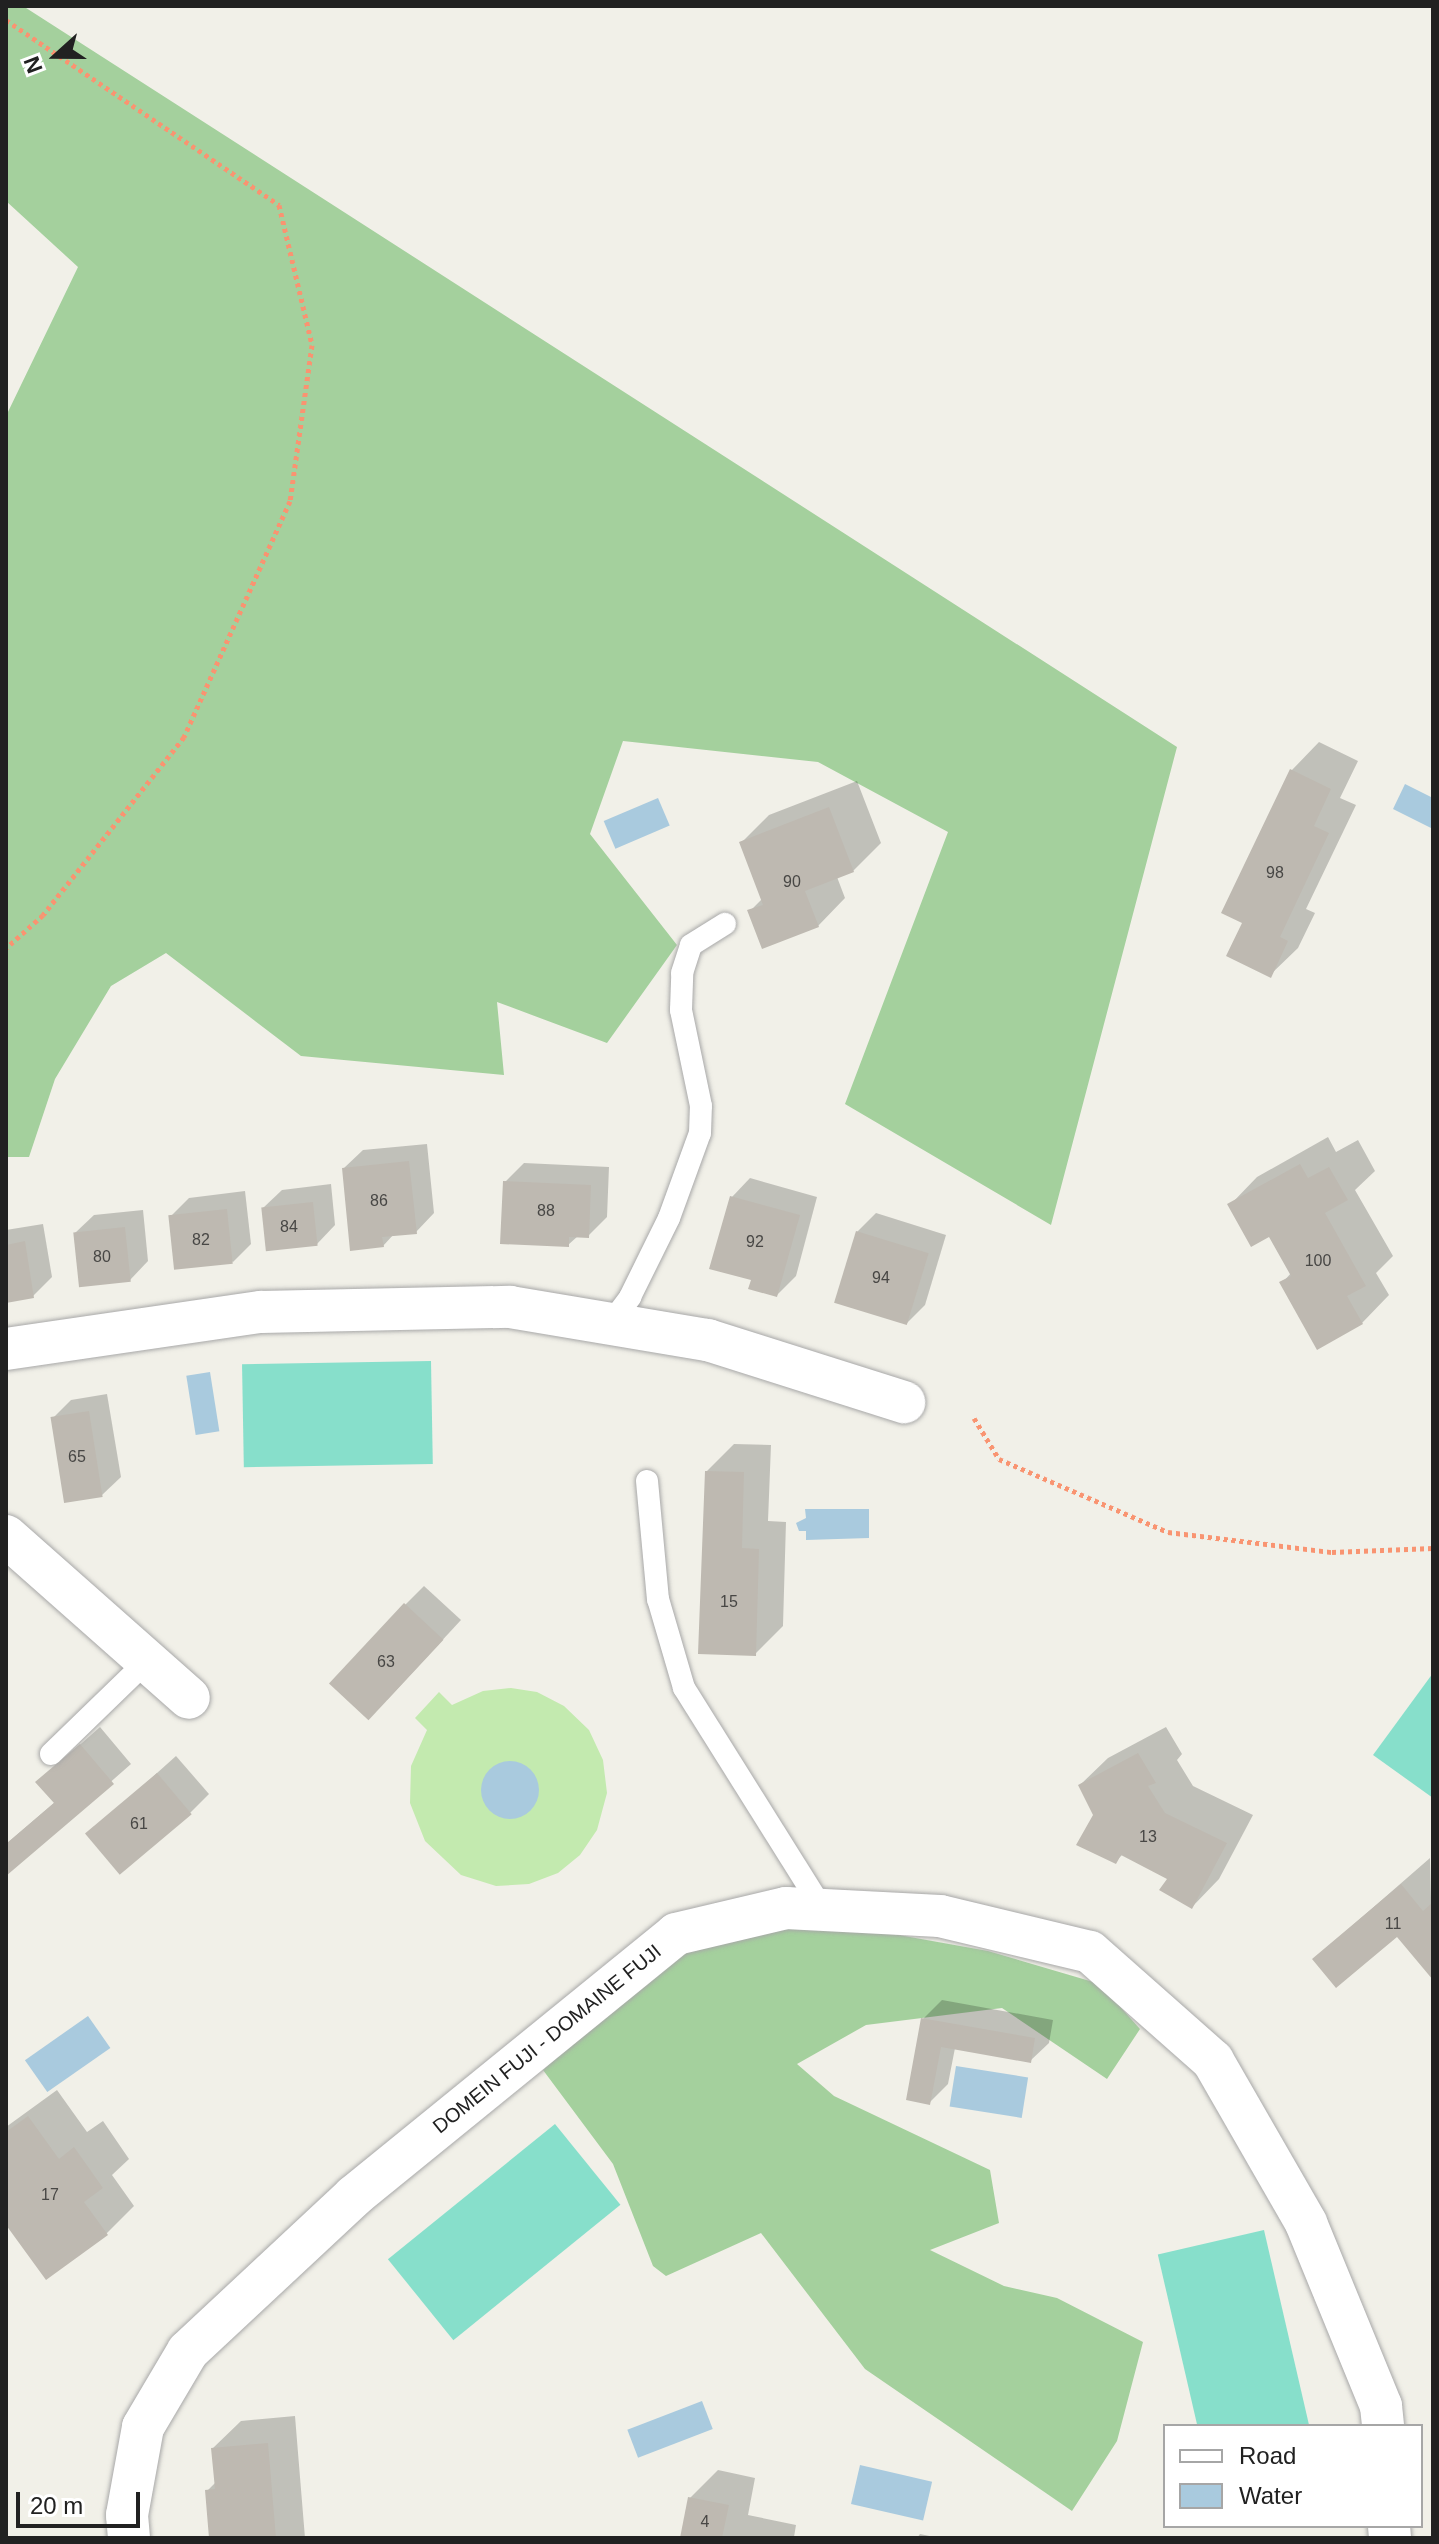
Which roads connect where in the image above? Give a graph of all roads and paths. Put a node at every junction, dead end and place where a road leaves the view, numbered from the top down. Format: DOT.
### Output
graph roads {
  1 [pos="6,20"];
  2 [pos="725,924"];
  3 [pos="6,948"];
  4 [pos="610,1324"];
  5 [pos="6,1349"];
  6 [pos="904,1402"];
  7 [pos="974,1418"];
  8 [pos="647,1481"];
  9 [pos="6,1536"];
  10 [pos="1433,1548"];
  11 [pos="147,1661"];
  12 [pos="189,1698"];
  13 [pos="51,1754"];
  14 [pos="823,1910"];
  15 [pos="1383,2424"];
  16 [pos="129,2538"];
  1 -- 3 [label="path"];
  2 -- 4 [label="lane"];
  4 -- 5 [label="street"];
  4 -- 6 [label="street"];
  7 -- 10 [label="path"];
  8 -- 14 [label="lane"];
  9 -- 11 [label="street"];
  11 -- 12 [label="street"];
  11 -- 13 [label="lane"];
  14 -- 15 [label="street, DOMEIN FUJI - DOMAINE FUJI"];
  14 -- 16 [label="street, DOMEIN FUJI - DOMAINE FUJI"];
}
